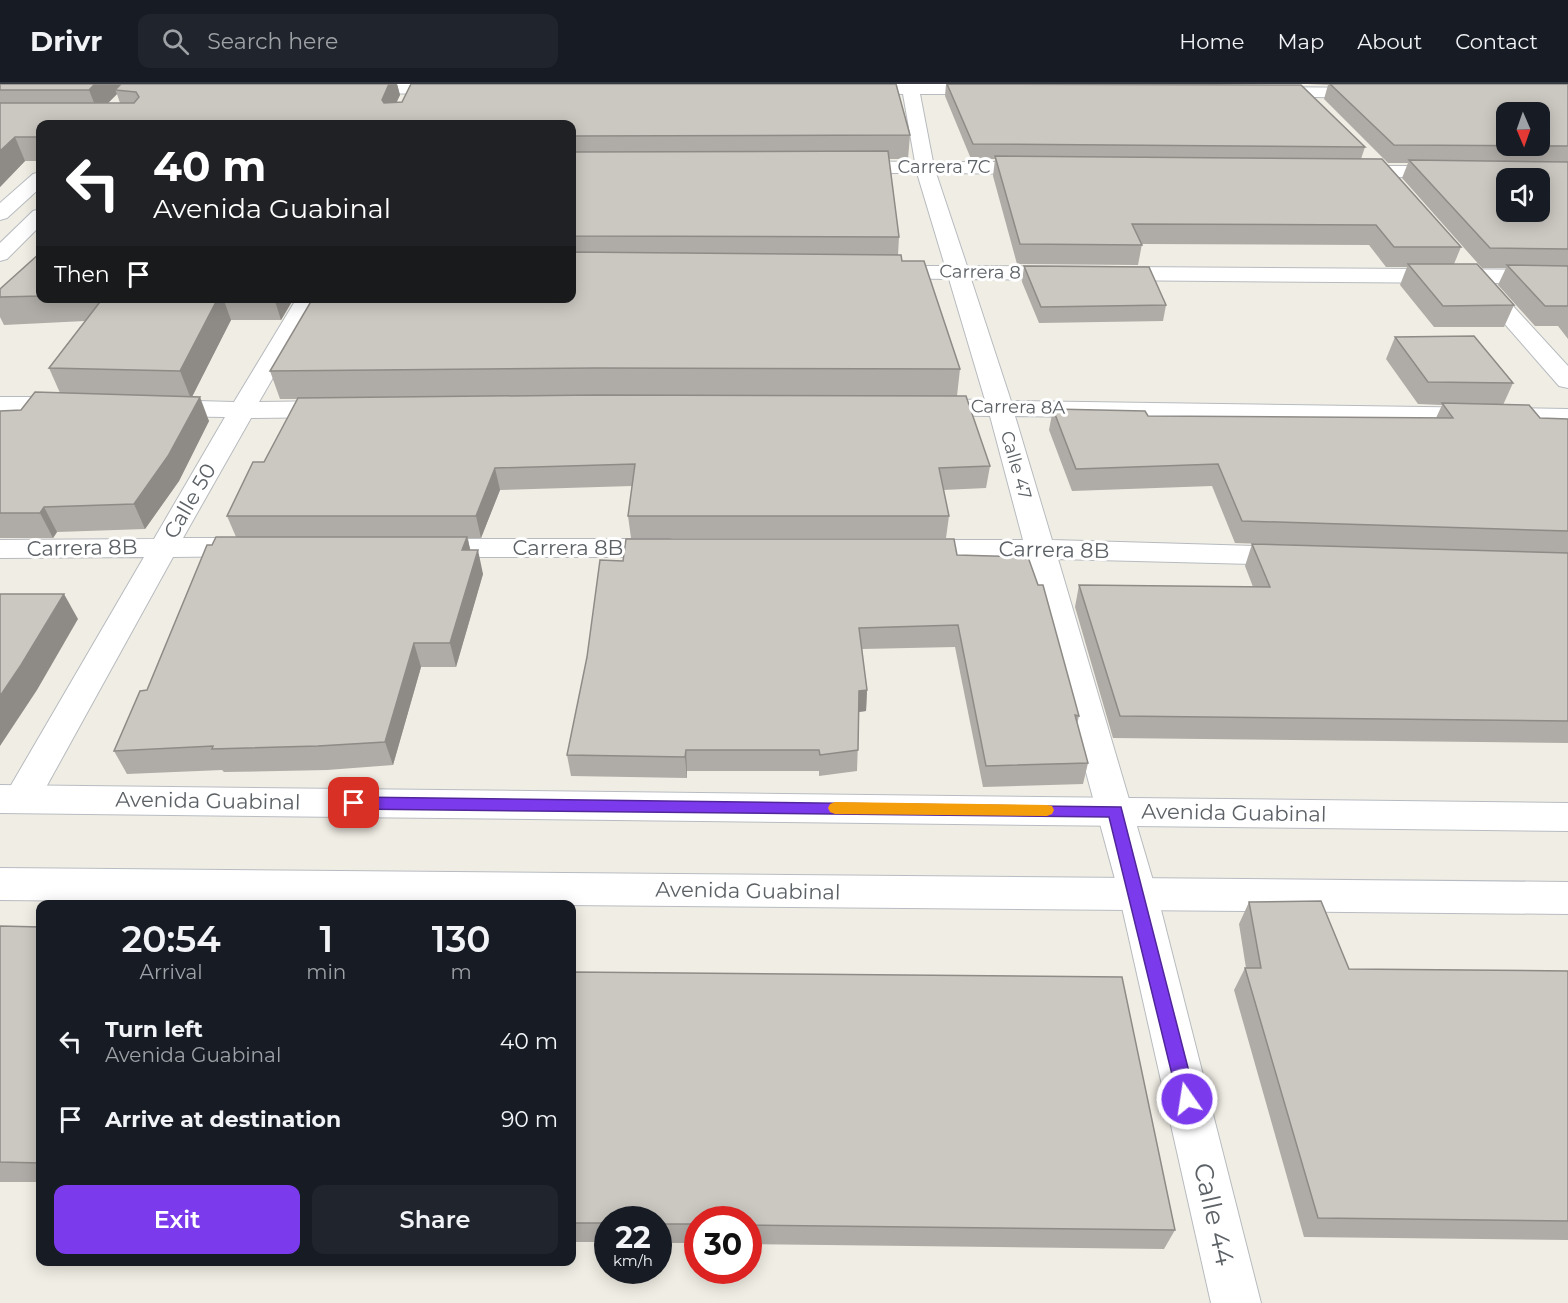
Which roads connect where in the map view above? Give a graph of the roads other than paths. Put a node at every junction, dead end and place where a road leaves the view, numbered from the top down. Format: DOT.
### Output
graph roads {
  1 [pos="414,86"];
  2 [pos="910,86"];
  3 [pos="840,88"];
  4 [pos="1299,88"];
  5 [pos="343,89"];
  6 [pos="473,89"];
  7 [pos="1006,89"];
  8 [pos="1244,91"];
  9 [pos="1384,93"];
  10 [pos="405,108"];
  11 [pos="1327,116"];
  12 [pos="1367,156"];
  13 [pos="831,167"];
  14 [pos="925,167"];
  15 [pos="1054,168"];
  16 [pos="1325,171"];
  17 [pos="1383,172"];
  18 [pos="1464,172"];
  19 [pos="36,182"];
  20 [pos="1399,190"];
  21 [pos="0,214"];
  22 [pos="36,219"];
  23 [pos="0,255"];
  24 [pos="1460,260"];
  25 [pos="865,272"];
  26 [pos="958,272"];
  27 [pos="1568,277"];
  28 [pos="1475,278"];
  29 [pos="305,303"];
  30 [pos="1568,381"];
  31 [pos="0,405"];
  32 [pos="91,405"];
  33 [pos="137,407"];
  34 [pos="906,407"];
  35 [pos="1000,407"];
  36 [pos="365,409"];
  37 [pos="242,410"];
  38 [pos="1568,417"];
  39 [pos="164,547"];
  40 [pos="282,547"];
  41 [pos="401,548"];
  42 [pos="697,548"];
  43 [pos="0,549"];
  44 [pos="886,549"];
  45 [pos="1040,549"];
  46 [pos="1316,557"];
  47 [pos="10,799"];
  48 [pos="1115,811"];
  49 [pos="1568,817"];
  50 [pos="0,884"];
  51 [pos="1138,894"];
  52 [pos="1568,898"];
  53 [pos="1236,1303"];
  1 -- 5 [label="street"];
  1 -- 6 [label="street"];
  1 -- 10 [label="street"];
  2 -- 3 [label="street"];
  2 -- 7 [label="street"];
  2 -- 14 [label="street, Calle 47"];
  4 -- 8 [label="street"];
  4 -- 9 [label="street"];
  4 -- 11 [label="street"];
  12 -- 17 [label="street"];
  13 -- 14 [label="street, Carrera 7C"];
  14 -- 15 [label="street, Carrera 7C"];
  14 -- 26 [label="street, Calle 47"];
  16 -- 17 [label="street"];
  17 -- 18 [label="street"];
  17 -- 20 [label="street"];
  19 -- 21 [label="street"];
  22 -- 23 [label="street"];
  24 -- 28 [label="street"];
  25 -- 26 [label="street, Carrera 8"];
  26 -- 28 [label="street, Carrera 8"];
  26 -- 35 [label="street, Calle 47"];
  27 -- 28 [label="street, Carrera 8"];
  28 -- 30 [label="street"];
  29 -- 37 [label="street, Calle 50"];
  31 -- 32 [label="street"];
  33 -- 37 [label="street"];
  34 -- 35 [label="street, Carrera 8A"];
  35 -- 38 [label="street, Carrera 8A"];
  35 -- 45 [label="street, Calle 47"];
  36 -- 37 [label="street"];
  37 -- 39 [label="street, Calle 50"];
  39 -- 40 [label="street, Carrera 8B"];
  39 -- 43 [label="street, Carrera 8B"];
  39 -- 47 [label="street, Calle 50"];
  41 -- 42 [label="street, Carrera 8B"];
  44 -- 45 [label="street, Carrera 8B"];
  45 -- 46 [label="street, Carrera 8B"];
  45 -- 48 [label="street, Calle 47"];
  47 -- 48 [label="street, Avenida Guabinal"];
  48 -- 49 [label="street, Avenida Guabinal"];
  48 -- 51 [label="street, Calle 44"];
  50 -- 51 [label="street, Avenida Guabinal"];
  51 -- 52 [label="street, Avenida Guabinal"];
  51 -- 53 [label="street, Calle 44"];
}
